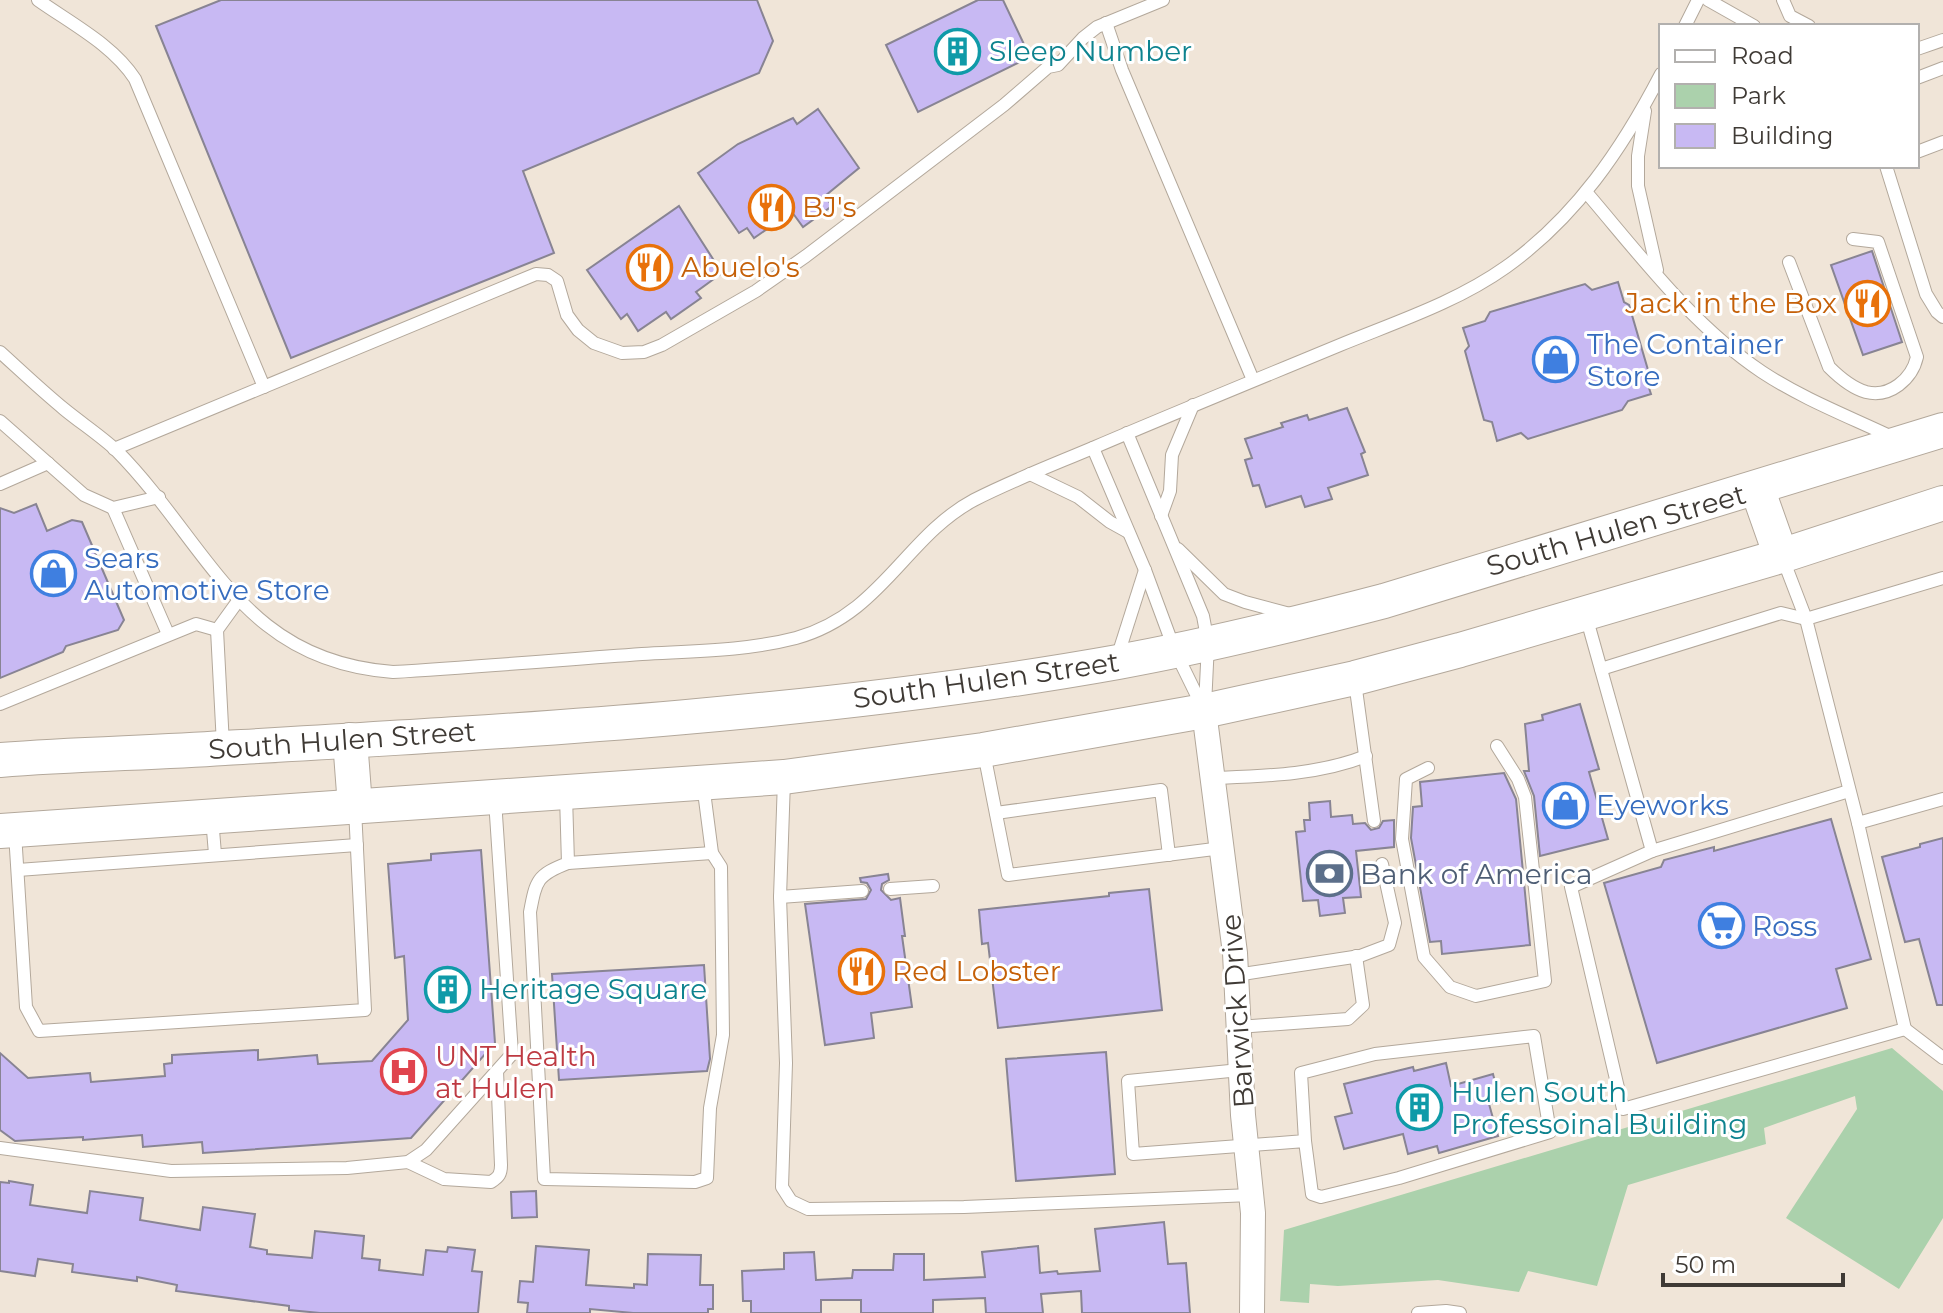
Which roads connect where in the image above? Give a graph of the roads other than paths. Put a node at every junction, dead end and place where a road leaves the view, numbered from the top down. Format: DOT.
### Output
graph roads {
  1 [pos="38,0"];
  2 [pos="1163,0"];
  3 [pos="1698,0"];
  4 [pos="1708,0"];
  5 [pos="1783,0"];
  6 [pos="1106,23"];
  7 [pos="1686,24"];
  8 [pos="1750,24"];
  9 [pos="1805,24"];
  10 [pos="1943,40"];
  11 [pos="1919,48"];
  12 [pos="1943,68"];
  13 [pos="1919,77"];
  14 [pos="1659,78"];
  15 [pos="1646,104"];
  16 [pos="1943,142"];
  17 [pos="1919,151"];
  18 [pos="1887,168"];
  19 [pos="1586,192"];
  20 [pos="1853,239"];
  21 [pos="1789,262"];
  22 [pos="1658,276"];
  23 [pos="1943,317"];
  24 [pos="0,352"];
  25 [pos="1253,380"];
  26 [pos="264,387"];
  27 [pos="1193,405"];
  28 [pos="0,421"];
  29 [pos="1943,430"];
  30 [pos="1127,433"];
  31 [pos="1904,442"];
  32 [pos="1093,448"];
  33 [pos="114,449"];
  34 [pos="48,463"];
  35 [pos="1030,474"];
  36 [pos="0,484"];
  37 [pos="1757,488"];
  38 [pos="159,497"];
  39 [pos="1943,503"];
  40 [pos="113,508"];
  41 [pos="1161,516"];
  42 [pos="1128,532"];
  43 [pos="1173,545"];
  44 [pos="1781,556"];
  45 [pos="1145,570"];
  46 [pos="1943,578"];
  47 [pos="238,601"];
  48 [pos="1585,613"];
  49 [pos="1312,619"];
  50 [pos="1806,619"];
  51 [pos="217,630"];
  52 [pos="168,634"];
  53 [pos="1191,647"];
  54 [pos="1116,662"];
  55 [pos="1601,669"];
  56 [pos="1355,678"];
  57 [pos="0,704"];
  58 [pos="1204,711"];
  59 [pos="350,740"];
  60 [pos="1497,746"];
  61 [pos="223,748"];
  62 [pos="983,750"];
  63 [pos="1366,756"];
  64 [pos="0,760"];
  65 [pos="1428,768"];
  66 [pos="784,777"];
  67 [pos="1214,778"];
  68 [pos="702,782"];
  69 [pos="1849,791"];
  70 [pos="566,793"];
  71 [pos="495,797"];
  72 [pos="1943,799"];
  73 [pos="355,806"];
  74 [pos="996,813"];
  75 [pos="211,815"];
  76 [pos="1374,821"];
  77 [pos="1858,823"];
  78 [pos="8,830"];
  79 [pos="357,845"];
  80 [pos="1222,848"];
  81 [pos="1652,851"];
  82 [pos="712,853"];
  83 [pos="215,854"];
  84 [pos="1169,855"];
  85 [pos="568,863"];
  86 [pos="1382,864"];
  87 [pos="18,870"];
  88 [pos="933,886"];
  89 [pos="890,889"];
  90 [pos="862,891"];
  91 [pos="780,897"];
  92 [pos="1358,956"];
  93 [pos="1236,975"];
  94 [pos="1238,1027"];
  95 [pos="1905,1029"];
  96 [pos="1943,1058"];
  97 [pos="1240,1070"];
  98 [pos="497,1071"];
  99 [pos="1305,1141"];
  100 [pos="1246,1147"];
  101 [pos="0,1148"];
  102 [pos="408,1162"];
  103 [pos="1251,1195"];
  104 [pos="1252,1313"];
  105 [pos="1418,1313"];
  106 [pos="1460,1313"];
  1 -- 26 [label="lane"];
  2 -- 6 [label="lane"];
  3 -- 7 [label="lane"];
  4 -- 8 [label="lane"];
  5 -- 9 [label="lane"];
  6 -- 25 [label="lane"];
  6 -- 26 [label="lane"];
  10 -- 11 [label="lane"];
  12 -- 13 [label="lane"];
  14 -- 15 [label="lane"];
  15 -- 19 [label="lane"];
  15 -- 22 [label="lane"];
  16 -- 17 [label="lane"];
  18 -- 23 [label="lane"];
  19 -- 22 [label="lane"];
  19 -- 25 [label="lane"];
  20 -- 21 [label="lane"];
  22 -- 31 [label="lane"];
  24 -- 33 [label="lane"];
  25 -- 27 [label="lane"];
  26 -- 33 [label="lane"];
  27 -- 30 [label="lane"];
  27 -- 41 [label="lane"];
  28 -- 34 [label="lane"];
  29 -- 31 [label="main road, South Hulen Street"];
  30 -- 32 [label="lane"];
  30 -- 41 [label="lane"];
  31 -- 37 [label="main road, South Hulen Street"];
  32 -- 35 [label="lane"];
  32 -- 42 [label="lane"];
  33 -- 38 [label="lane"];
  34 -- 36 [label="lane"];
  34 -- 40 [label="lane"];
  35 -- 42 [label="lane"];
  35 -- 47 [label="lane"];
  37 -- 44 [label="main road"];
  37 -- 49 [label="main road, South Hulen Street"];
  38 -- 40 [label="lane"];
  38 -- 47 [label="lane"];
  39 -- 44 [label="main road"];
  40 -- 52 [label="lane"];
  41 -- 43 [label="lane"];
  42 -- 45 [label="lane"];
  43 -- 49 [label="lane"];
  43 -- 53 [label="lane"];
  44 -- 48 [label="main road"];
  44 -- 50 [label="lane"];
  45 -- 53 [label="lane"];
  45 -- 54 [label="lane"];
  46 -- 50 [label="lane"];
  47 -- 51 [label="lane"];
  48 -- 55 [label="lane"];
  48 -- 56 [label="main road"];
  49 -- 53 [label="main road, South Hulen Street"];
  50 -- 55 [label="lane"];
  50 -- 69 [label="lane"];
  51 -- 52 [label="lane"];
  51 -- 61 [label="lane"];
  52 -- 57 [label="lane"];
  53 -- 54 [label="main road, South Hulen Street"];
  53 -- 58 [label="lane"];
  53 -- 58 [label="lane"];
  54 -- 59 [label="main road, South Hulen Street"];
  55 -- 81 [label="lane"];
  56 -- 58 [label="main road"];
  56 -- 63 [label="lane"];
  58 -- 62 [label="main road"];
  58 -- 67 [label="street, Barwick Drive"];
  59 -- 61 [label="main road, South Hulen Street"];
  59 -- 73 [label="main road"];
  60 -- 65 [label="lane"];
  61 -- 64 [label="main road, South Hulen Street"];
  62 -- 66 [label="main road"];
  62 -- 74 [label="lane"];
  63 -- 67 [label="lane"];
  63 -- 76 [label="lane"];
  66 -- 68 [label="main road"];
  66 -- 91 [label="lane"];
  67 -- 80 [label="street, Barwick Drive"];
  68 -- 70 [label="main road"];
  68 -- 82 [label="lane"];
  69 -- 77 [label="lane"];
  69 -- 81 [label="lane"];
  70 -- 71 [label="main road"];
  70 -- 85 [label="lane"];
  71 -- 73 [label="main road"];
  71 -- 98 [label="lane"];
  72 -- 77 [label="lane"];
  73 -- 75 [label="main road"];
  73 -- 79 [label="lane"];
  74 -- 84 [label="lane"];
  74 -- 84 [label="lane"];
  75 -- 78 [label="main road"];
  75 -- 83 [label="lane"];
  77 -- 95 [label="lane"];
  78 -- 87 [label="lane"];
  79 -- 83 [label="lane"];
  79 -- 87 [label="lane"];
  80 -- 84 [label="lane"];
  80 -- 93 [label="street, Barwick Drive"];
  81 -- 95 [label="lane"];
  82 -- 85 [label="lane"];
  82 -- 85 [label="lane"];
  83 -- 87 [label="lane"];
  86 -- 92 [label="lane"];
  88 -- 89 [label="lane"];
  90 -- 91 [label="lane"];
  91 -- 103 [label="lane"];
  92 -- 93 [label="lane"];
  92 -- 94 [label="lane"];
  93 -- 94 [label="street, Barwick Drive"];
  94 -- 97 [label="street, Barwick Drive"];
  95 -- 96 [label="lane"];
  97 -- 100 [label="street, Barwick Drive"];
  97 -- 100 [label="lane"];
  98 -- 102 [label="lane"];
  98 -- 102 [label="lane"];
  99 -- 99 [label="lane"];
  99 -- 100 [label="lane"];
  100 -- 103 [label="street, Barwick Drive"];
  101 -- 102 [label="lane"];
  103 -- 104 [label="street, Barwick Drive"];
  105 -- 106 [label="lane"];
}
